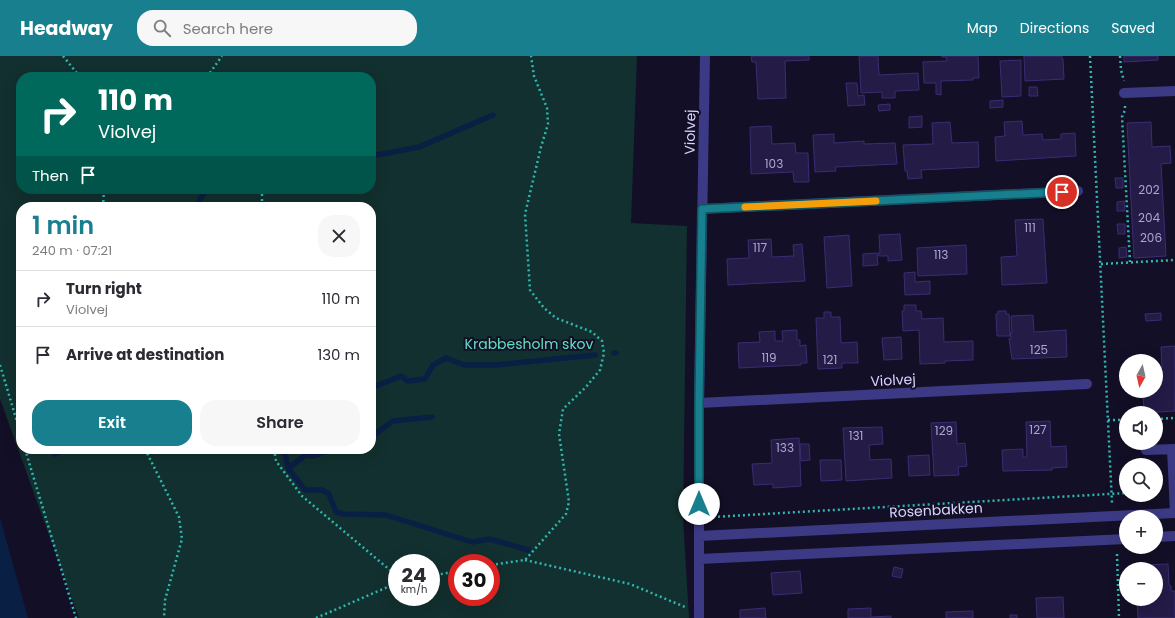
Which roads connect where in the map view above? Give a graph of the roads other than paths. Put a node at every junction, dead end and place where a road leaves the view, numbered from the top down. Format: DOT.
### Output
graph roads {
  1 [pos="705,56"];
  2 [pos="1175,91"];
  3 [pos="1124,93"];
  4 [pos="1078,191"];
  5 [pos="702,209"];
  6 [pos="1087,384"];
  7 [pos="699,403"];
  8 [pos="1163,449"];
  9 [pos="1173,449"];
  10 [pos="1175,513"];
  11 [pos="699,536"];
  12 [pos="1175,536"];
  13 [pos="1163,537"];
  14 [pos="1119,539"];
  15 [pos="699,559"];
  16 [pos="699,615"];
  1 -- 5 [label="street, Violvej"];
  2 -- 3 [label="street"];
  4 -- 5 [label="street"];
  5 -- 7 [label="street, Violvej"];
  6 -- 7 [label="street, Violvej"];
  7 -- 11 [label="street, Violvej"];
  8 -- 9 [label="street"];
  9 -- 10 [label="street"];
  10 -- 11 [label="street, Rosenbakken"];
  11 -- 15 [label="street, Violvej"];
  12 -- 13 [label="street"];
  14 -- 15 [label="street"];
  15 -- 16 [label="street, Violvej"];
}
